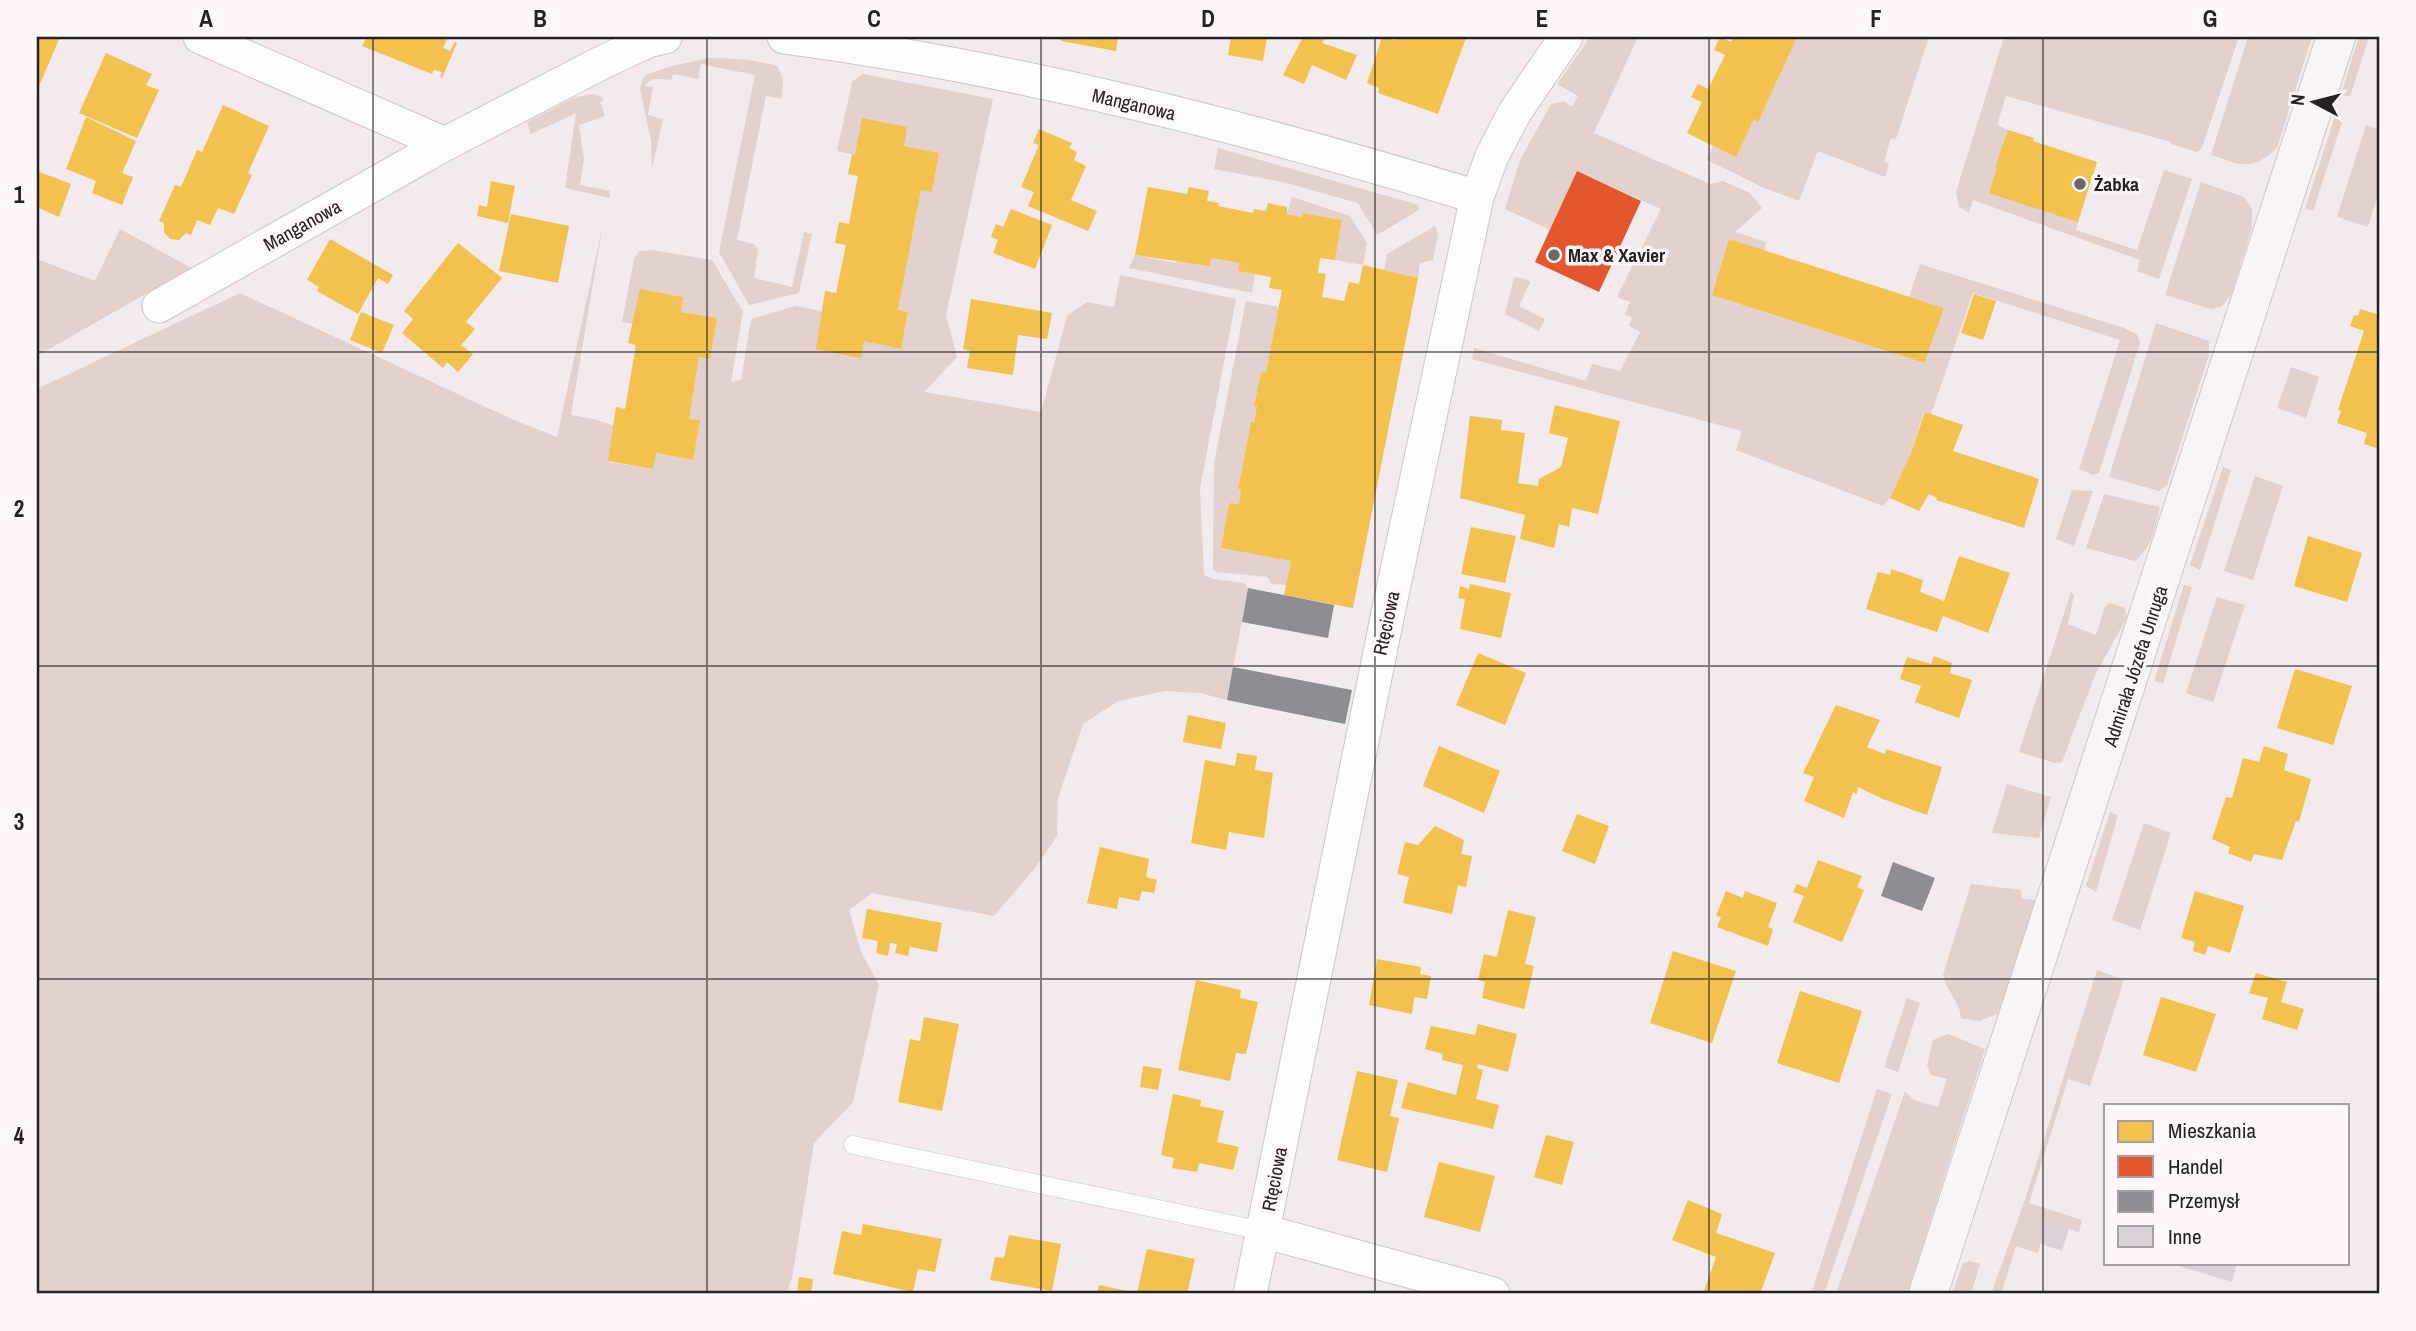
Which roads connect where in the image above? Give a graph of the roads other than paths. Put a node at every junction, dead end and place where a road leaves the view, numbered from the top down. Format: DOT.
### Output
graph roads {
  1 [pos="200,37"];
  2 [pos="666,37"];
  3 [pos="784,37"];
  4 [pos="1566,37"];
  5 [pos="2336,37"];
  6 [pos="444,144"];
  7 [pos="1477,197"];
  8 [pos="159,306"];
  9 [pos="853,1145"];
  10 [pos="1263,1231"];
  11 [pos="1250,1294"];
  12 [pos="1493,1294"];
  13 [pos="1928,1294"];
  1 -- 6 [label="street"];
  2 -- 6 [label="street, Manganowa"];
  3 -- 7 [label="street, Manganowa"];
  4 -- 7 [label="street, Rtęciowa"];
  5 -- 13 [label="street, Admirała Józefa Unruga"];
  6 -- 8 [label="street, Manganowa"];
  7 -- 10 [label="street, Rtęciowa"];
  9 -- 10 [label="lane, Rtęciowa"];
  10 -- 11 [label="street, Rtęciowa"];
  10 -- 12 [label="street, Rtęciowa"];
}
